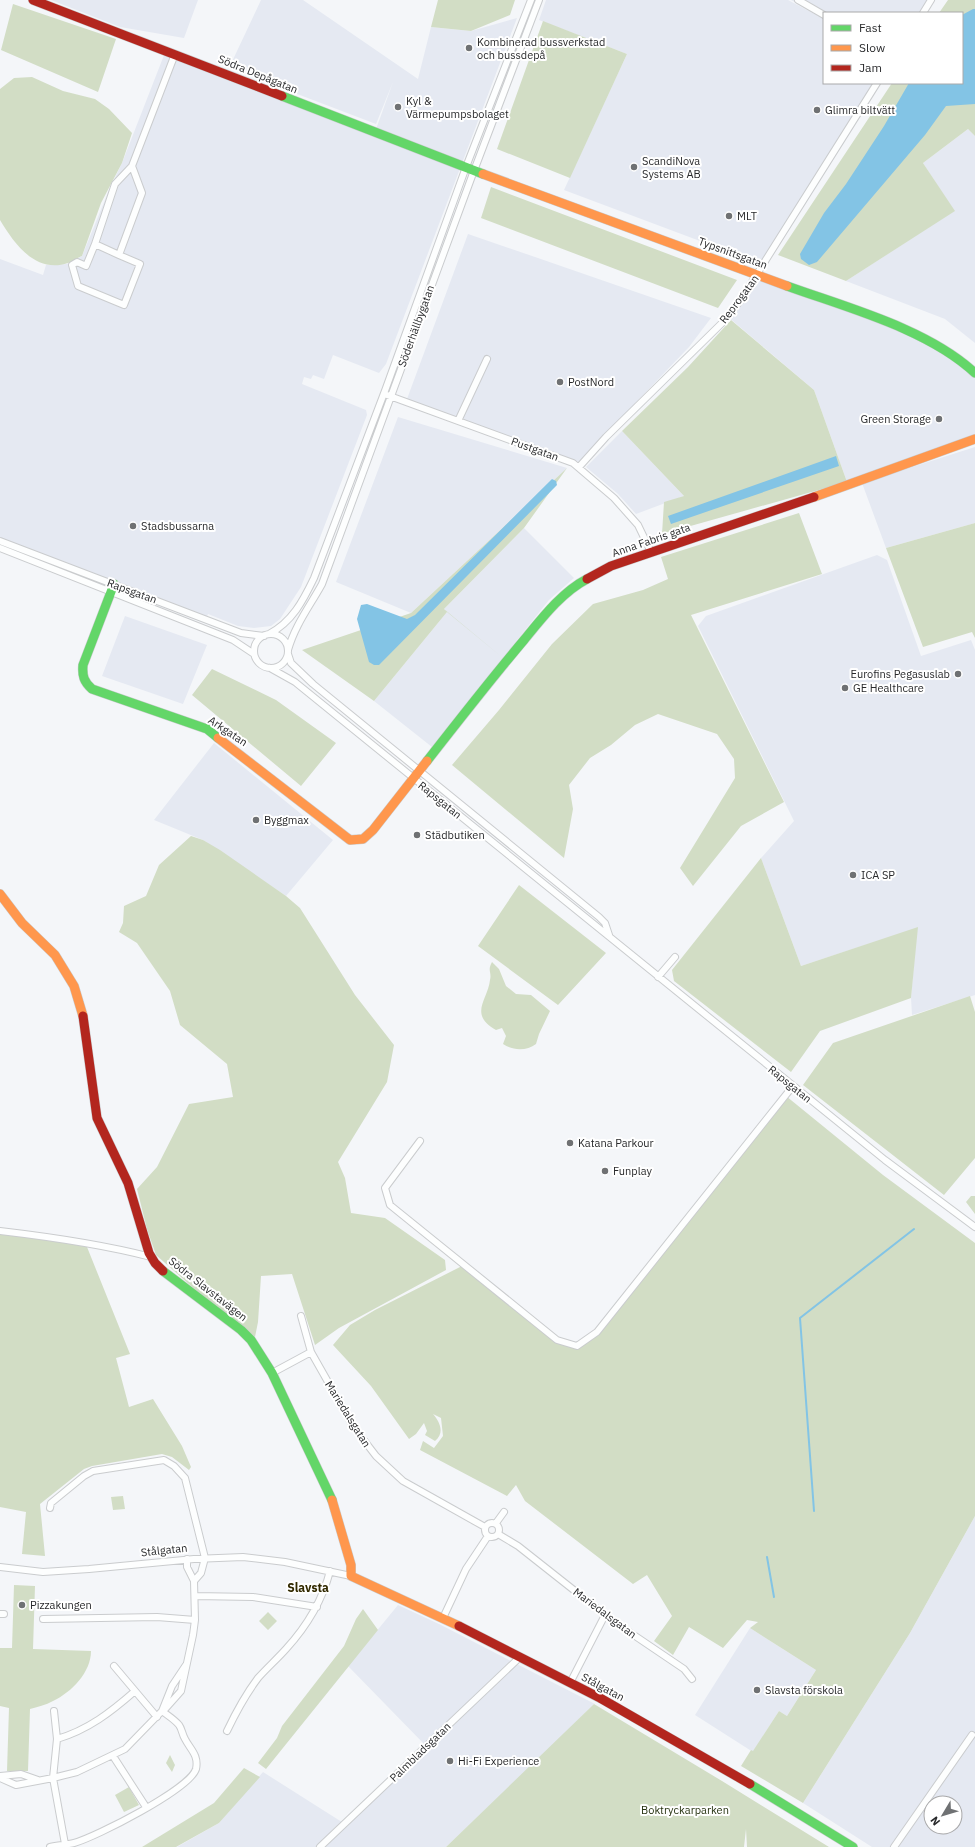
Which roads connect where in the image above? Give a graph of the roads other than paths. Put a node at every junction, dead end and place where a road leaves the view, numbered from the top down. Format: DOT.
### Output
graph roads {
  1 [pos="33,0"];
  2 [pos="531,0"];
  3 [pos="539,0"];
  4 [pos="798,0"];
  5 [pos="931,0"];
  6 [pos="924,12"];
  7 [pos="823,14"];
  8 [pos="175,54"];
  9 [pos="876,84"];
  10 [pos="132,166"];
  11 [pos="470,169"];
  12 [pos="95,244"];
  13 [pos="119,255"];
  14 [pos="758,275"];
  15 [pos="488,359"];
  16 [pos="975,373"];
  17 [pos="384,394"];
  18 [pos="390,397"];
  19 [pos="458,422"];
  20 [pos="975,439"];
  21 [pos="579,467"];
  22 [pos="0,541"];
  23 [pos="16,547"];
  24 [pos="0,548"];
  25 [pos="651,552"];
  26 [pos="14,554"];
  27 [pos="112,588"];
  28 [pos="267,635"];
  29 [pos="288,652"];
  30 [pos="254,654"];
  31 [pos="270,668"];
  32 [pos="417,775"];
  33 [pos="0,894"];
  34 [pos="609,935"];
  35 [pos="674,957"];
  36 [pos="658,977"];
  37 [pos="793,1086"];
  38 [pos="420,1141"];
  39 [pos="975,1227"];
  40 [pos="0,1231"];
  41 [pos="152,1257"];
  42 [pos="301,1316"];
  43 [pos="311,1352"];
  44 [pos="272,1373"];
  45 [pos="50,1508"];
  46 [pos="504,1512"];
  47 [pos="496,1523"];
  48 [pos="485,1527"];
  49 [pos="498,1534"];
  50 [pos="488,1536"];
  51 [pos="205,1558"];
  52 [pos="187,1559"];
  53 [pos="0,1567"];
  54 [pos="330,1571"];
  55 [pos="351,1576"];
  56 [pos="194,1581"];
  57 [pos="195,1596"];
  58 [pos="317,1607"];
  59 [pos="605,1615"];
  60 [pos="443,1618"];
  61 [pos="43,1619"];
  62 [pos="195,1620"];
  63 [pos="520,1657"];
  64 [pos="186,1665"];
  65 [pos="114,1666"];
  66 [pos="692,1679"];
  67 [pos="570,1683"];
  68 [pos="135,1691"];
  69 [pos="54,1711"];
  70 [pos="162,1711"];
  71 [pos="157,1718"];
  72 [pos="227,1731"];
  73 [pos="972,1735"];
  74 [pos="57,1739"];
  75 [pos="113,1756"];
  76 [pos="0,1777"];
  77 [pos="53,1778"];
  78 [pos="38,1780"];
  79 [pos="146,1808"];
  80 [pos="65,1844"];
  81 [pos="50,1847"];
  82 [pos="320,1847"];
  83 [pos="853,1847"];
  84 [pos="894,1847"];
  1 -- 8 [label="street, Södra Depågatan"];
  2 -- 11 [label="street, Söderhällbygatan"];
  3 -- 11 [label="street, Söderhällbygatan"];
  4 -- 7 [label="street"];
  5 -- 6 [label="street"];
  8 -- 10 [label="street"];
  8 -- 11 [label="street, Södra Depågatan"];
  9 -- 14 [label="street, Reprogatan"];
  10 -- 12 [label="street"];
  10 -- 13 [label="street"];
  11 -- 14 [label="street, Typsnittsgatan"];
  11 -- 17 [label="street, Söderhällbygatan"];
  11 -- 18 [label="street, Söderhällbygatan"];
  12 -- 13 [label="street"];
  12 -- 13 [label="street"];
  14 -- 16 [label="street, Typsnittsgatan"];
  14 -- 21 [label="street, Reprogatan"];
  15 -- 19 [label="street"];
  17 -- 18 [label="street, Pustgatan"];
  17 -- 28 [label="street, Söderhällbygatan"];
  18 -- 19 [label="street, Pustgatan"];
  18 -- 29 [label="street, Söderhällbygatan"];
  19 -- 21 [label="street, Pustgatan"];
  20 -- 25 [label="street, Anna Fabris gata"];
  21 -- 25 [label="street, Pustgatan"];
  22 -- 23 [label="street, Rapsgatan"];
  23 -- 26 [label="street"];
  23 -- 27 [label="street, Rapsgatan"];
  24 -- 26 [label="street, Rapsgatan"];
  25 -- 32 [label="street, Anna Fabris gata"];
  26 -- 27 [label="street, Rapsgatan"];
  27 -- 28 [label="street, Rapsgatan"];
  27 -- 30 [label="street, Rapsgatan"];
  27 -- 32 [label="street, Arkgatan"];
  28 -- 29 [label="street"];
  28 -- 30 [label="street"];
  29 -- 31 [label="street"];
  29 -- 32 [label="street, Rapsgatan"];
  30 -- 31 [label="street"];
  31 -- 32 [label="street, Rapsgatan"];
  32 -- 34 [label="street, Rapsgatan"];
  32 -- 34 [label="street, Rapsgatan"];
  33 -- 41 [label="street, Södra Slavstavägen"];
  34 -- 36 [label="street, Rapsgatan"];
  35 -- 36 [label="street"];
  36 -- 37 [label="street, Rapsgatan"];
  37 -- 38 [label="street"];
  37 -- 39 [label="street, Rapsgatan"];
  40 -- 41 [label="street"];
  41 -- 44 [label="street, Södra Slavstavägen"];
  42 -- 43 [label="street, Mariedalsgatan"];
  43 -- 44 [label="street"];
  43 -- 48 [label="street, Mariedalsgatan"];
  44 -- 55 [label="street, Södra Slavstavägen"];
  45 -- 51 [label="street"];
  46 -- 47 [label="street"];
  47 -- 48 [label="street"];
  47 -- 49 [label="street"];
  48 -- 50 [label="street"];
  49 -- 50 [label="street"];
  49 -- 59 [label="street, Mariedalsgatan"];
  50 -- 60 [label="street"];
  51 -- 52 [label="street, Stålgatan"];
  51 -- 54 [label="street, Stålgatan"];
  51 -- 56 [label="street"];
  52 -- 53 [label="street, Stålgatan"];
  52 -- 56 [label="street"];
  54 -- 55 [label="street, Stålgatan"];
  54 -- 58 [label="street"];
  55 -- 60 [label="street, Stålgatan"];
  56 -- 57 [label="street"];
  57 -- 58 [label="street"];
  57 -- 62 [label="street"];
  58 -- 72 [label="street"];
  59 -- 66 [label="street, Mariedalsgatan"];
  59 -- 67 [label="street"];
  60 -- 63 [label="street, Stålgatan"];
  61 -- 62 [label="street"];
  62 -- 64 [label="street"];
  63 -- 67 [label="street, Stålgatan"];
  63 -- 82 [label="street, Palmbladsgatan"];
  64 -- 70 [label="street"];
  64 -- 70 [label="street"];
  65 -- 68 [label="street"];
  67 -- 83 [label="street, Stålgatan"];
  68 -- 71 [label="street"];
  68 -- 74 [label="street"];
  69 -- 74 [label="street"];
  70 -- 71 [label="street"];
  70 -- 79 [label="street"];
  71 -- 75 [label="street"];
  73 -- 84 [label="street"];
  74 -- 77 [label="street"];
  75 -- 77 [label="street"];
  75 -- 79 [label="street"];
  76 -- 78 [label="street"];
  76 -- 78 [label="street"];
  77 -- 78 [label="street"];
  77 -- 80 [label="street"];
  79 -- 80 [label="street"];
  80 -- 81 [label="street"];
}
